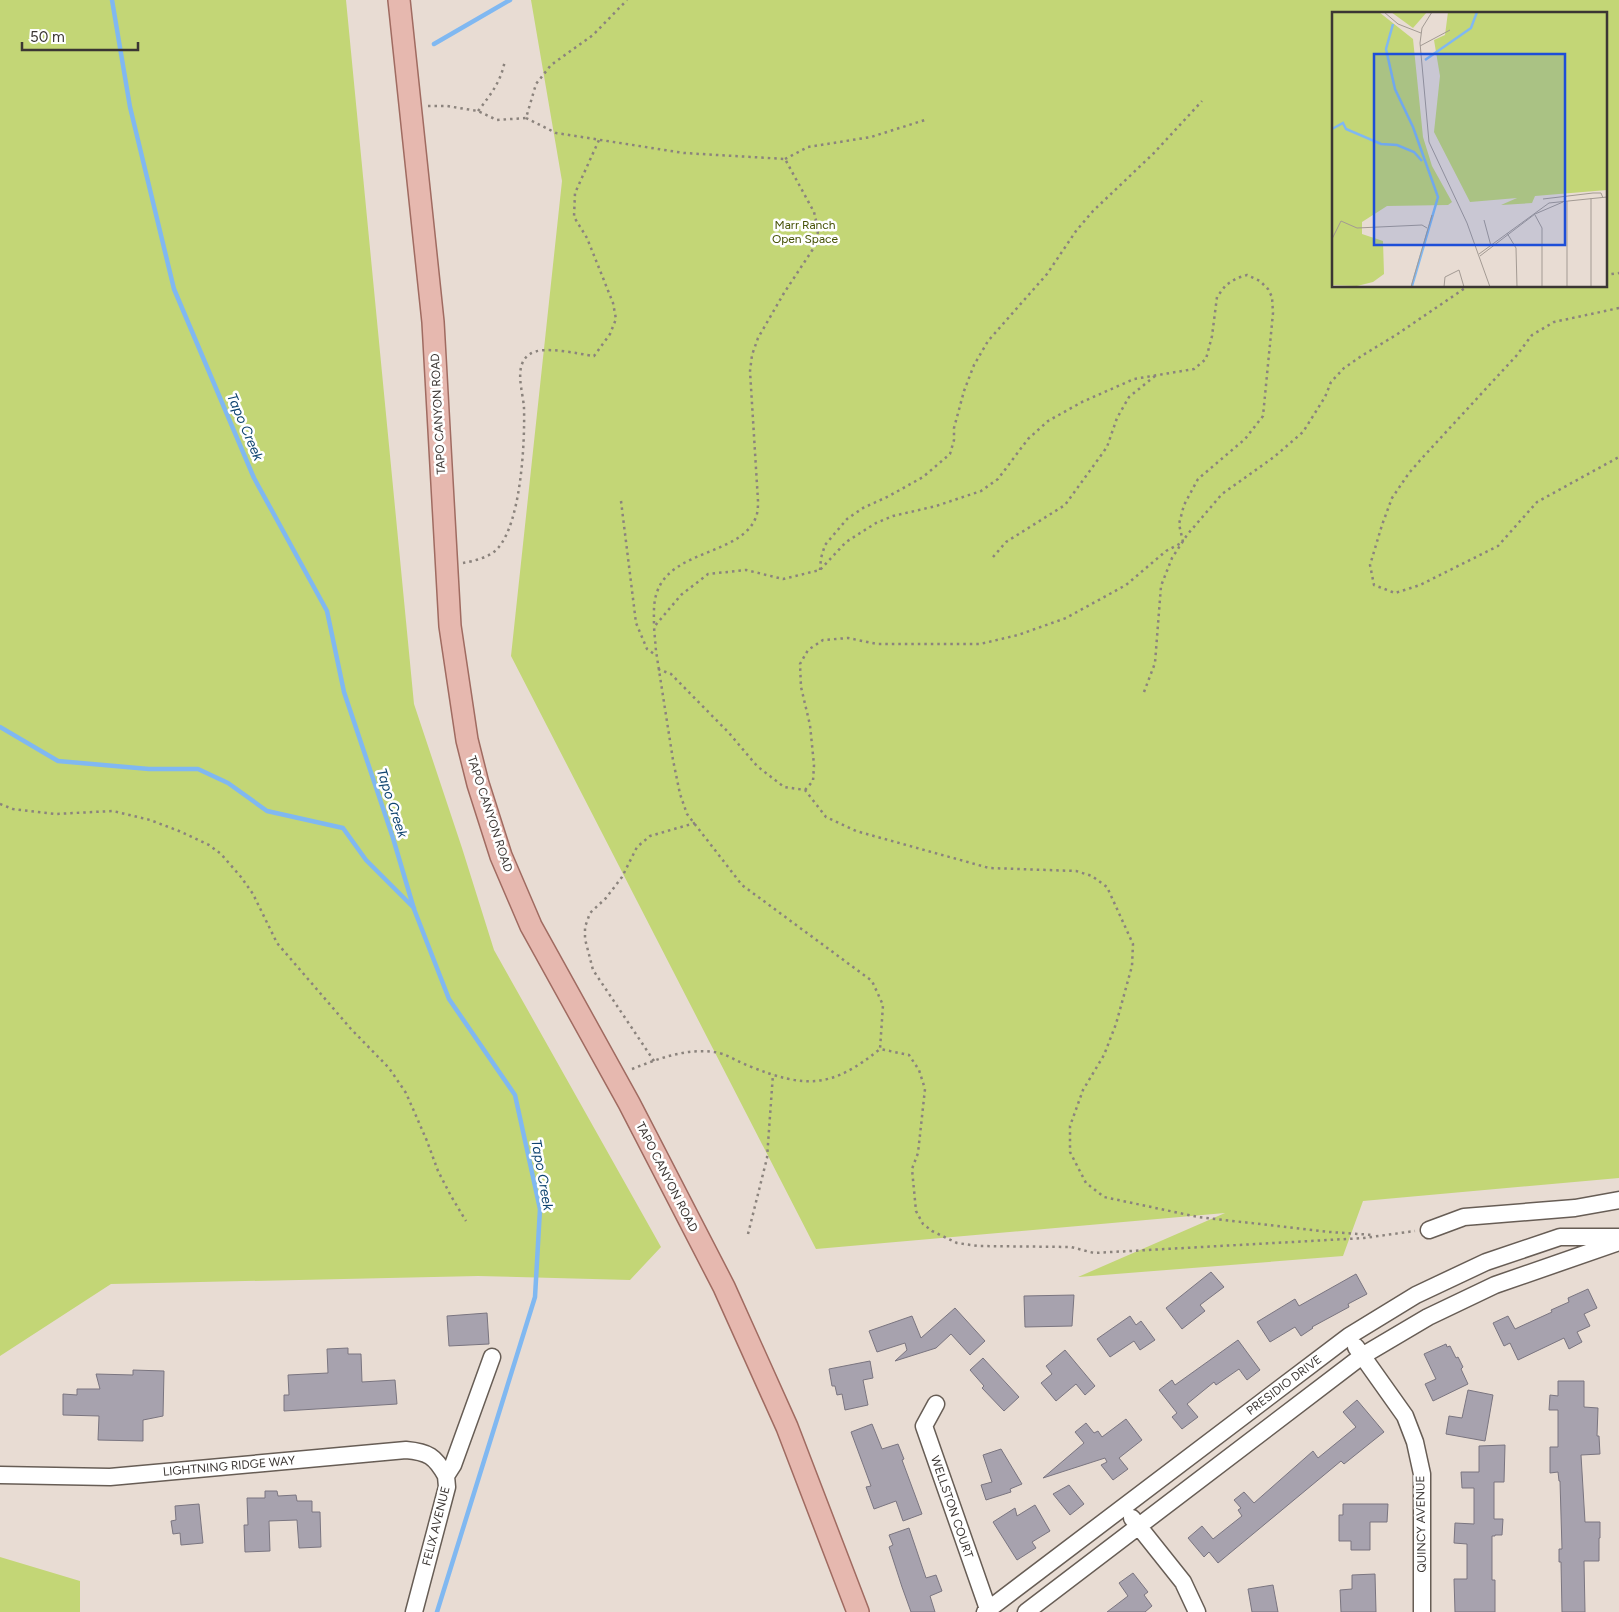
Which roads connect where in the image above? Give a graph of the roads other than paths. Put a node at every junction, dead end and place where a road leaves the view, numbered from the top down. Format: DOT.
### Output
graph roads {
  1 [pos="399,0"];
  2 [pos="1619,1200"];
  3 [pos="1429,1230"];
  4 [pos="1619,1237"];
  5 [pos="1619,1242"];
  6 [pos="1349,1336"];
  7 [pos="1362,1356"];
  8 [pos="492,1357"];
  9 [pos="936,1404"];
  10 [pos="0,1475"];
  11 [pos="446,1476"];
  12 [pos="1123,1507"];
  13 [pos="1138,1526"];
  14 [pos="987,1611"];
  15 [pos="414,1612"];
  16 [pos="858,1612"];
  17 [pos="1026,1612"];
  18 [pos="1197,1612"];
  19 [pos="1422,1612"];
  1 -- 16 [label="main road, TAPO CANYON ROAD"];
  2 -- 3 [label="street"];
  4 -- 6 [label="street, PRESIDIO DRIVE"];
  5 -- 7 [label="street, PRESIDIO DRIVE"];
  6 -- 7 [label="street, QUINCY AVENUE"];
  6 -- 12 [label="street, PRESIDIO DRIVE"];
  7 -- 13 [label="street, PRESIDIO DRIVE"];
  7 -- 19 [label="street, QUINCY AVENUE"];
  8 -- 11 [label="street, FELIX AVENUE"];
  9 -- 14 [label="street, WELLSTON COURT"];
  10 -- 11 [label="street, LIGHTNING RIDGE WAY"];
  11 -- 15 [label="street, FELIX AVENUE"];
  12 -- 13 [label="street"];
  12 -- 14 [label="street, PRESIDIO DRIVE"];
  13 -- 17 [label="street, PRESIDIO DRIVE"];
  13 -- 18 [label="street"];
}
